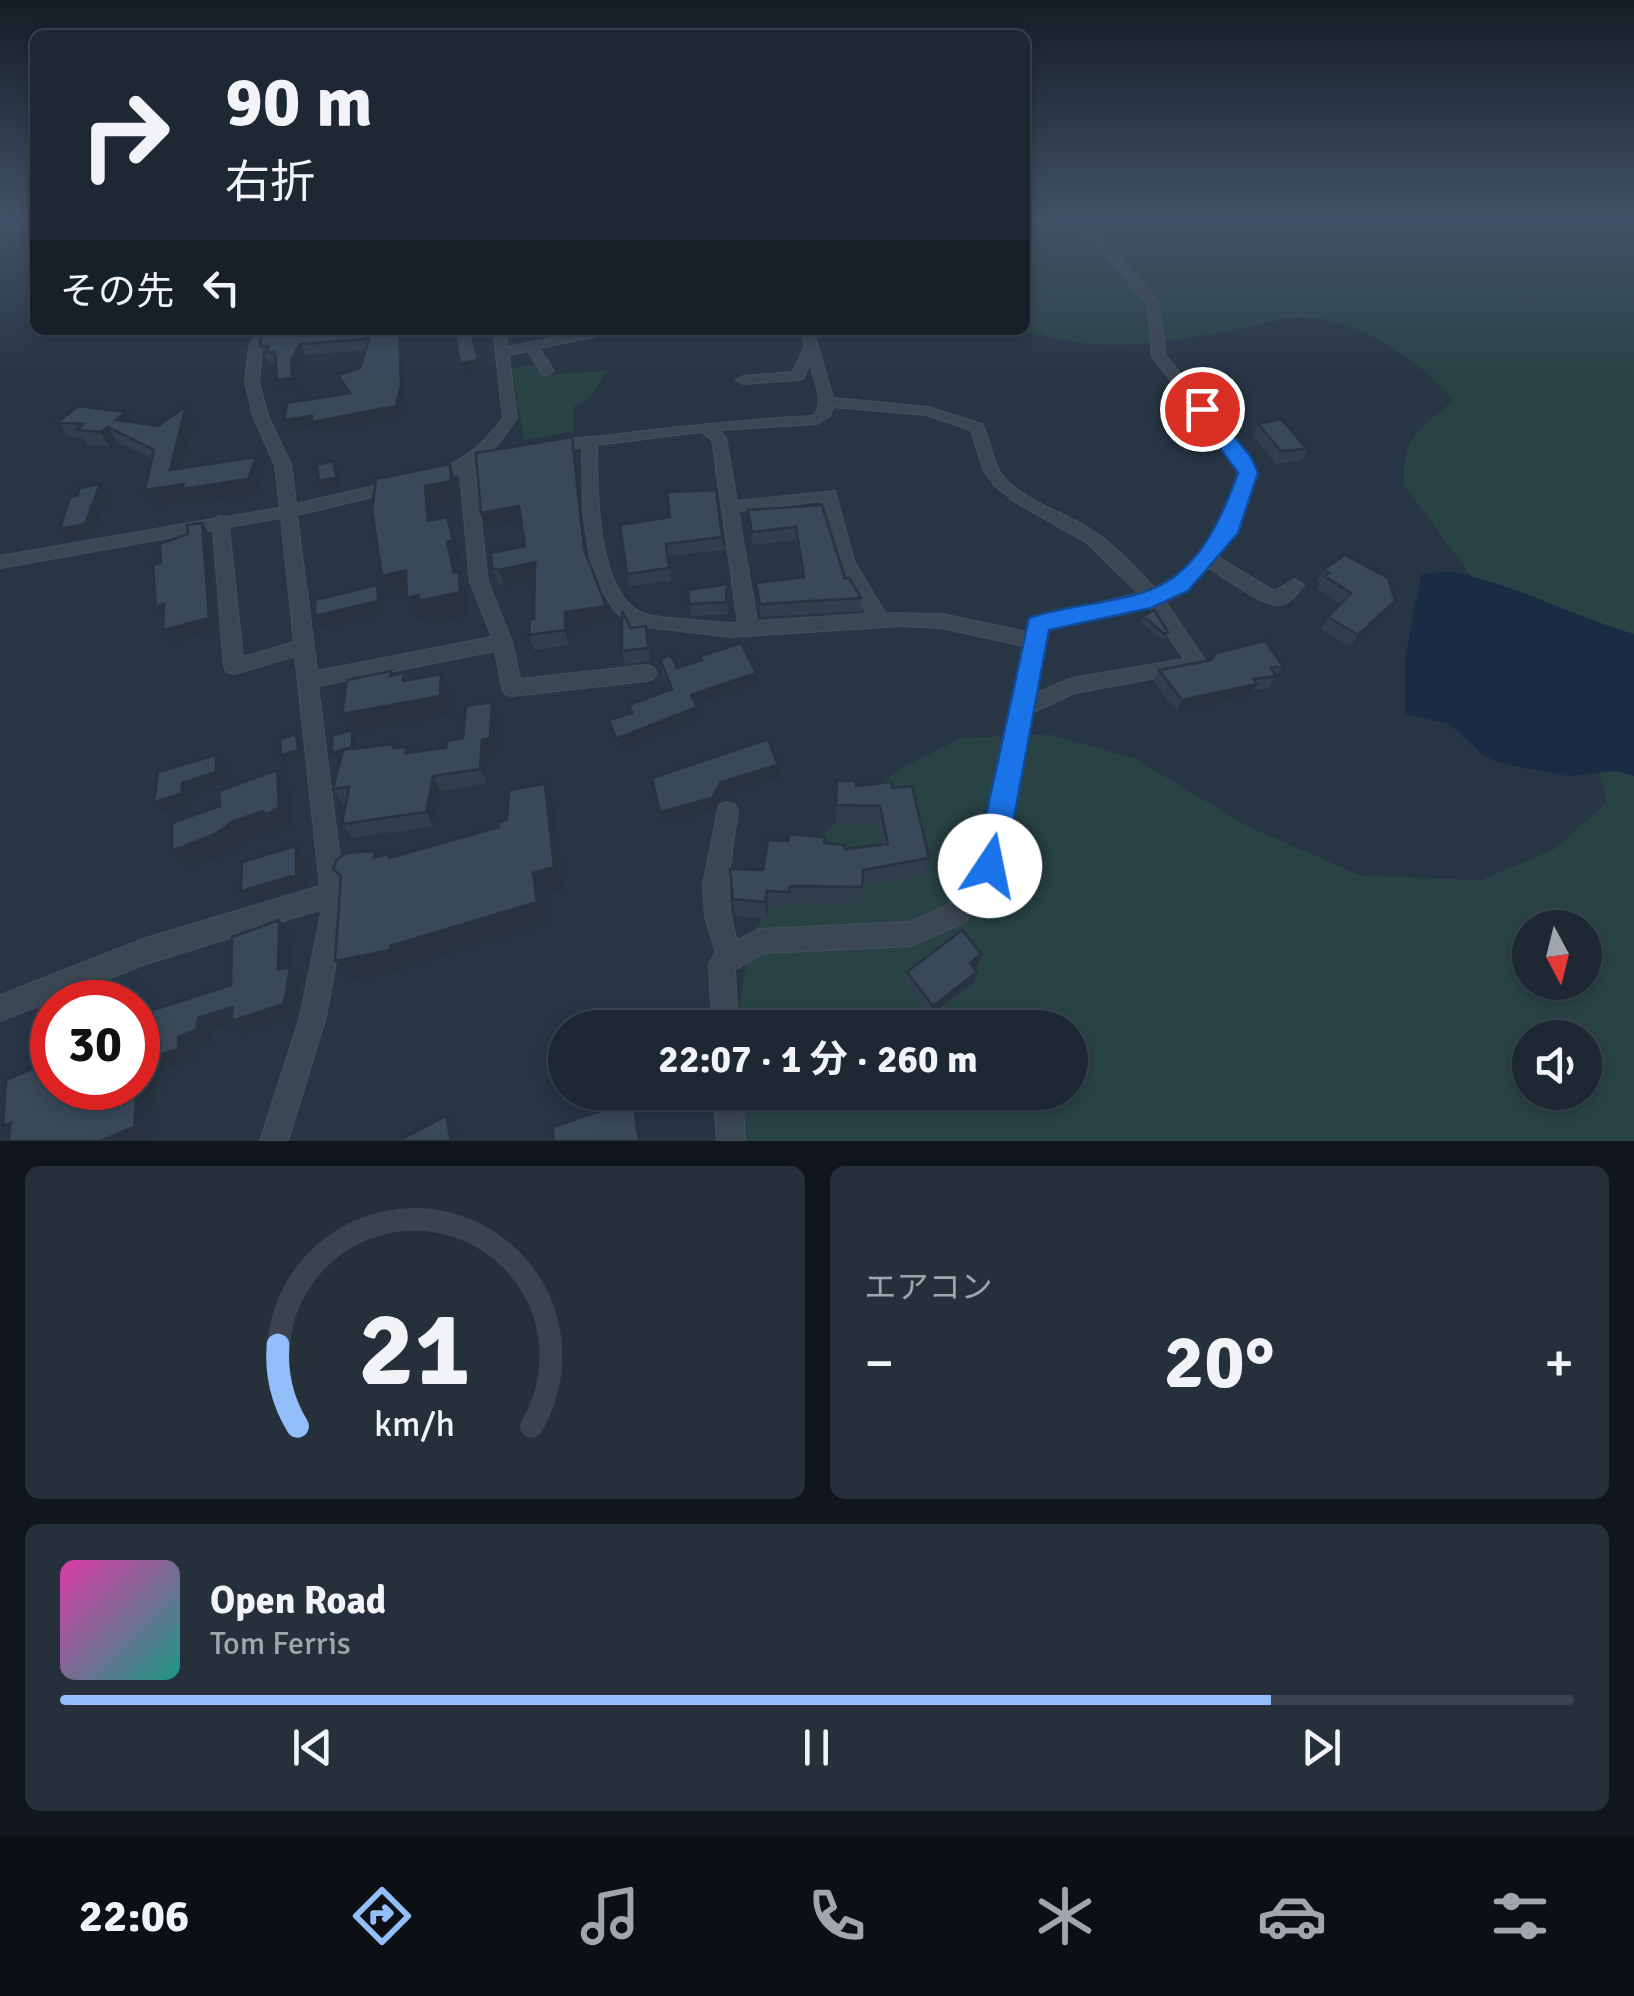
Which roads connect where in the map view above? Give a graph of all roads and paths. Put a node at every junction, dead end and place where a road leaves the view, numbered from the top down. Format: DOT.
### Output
graph roads {
  1 [pos="1127,272"];
  2 [pos="261,335"];
  3 [pos="500,335"];
  4 [pos="584,335"];
  5 [pos="809,338"];
  6 [pos="532,346"];
  7 [pos="502,352"];
  8 [pos="546,371"];
  9 [pos="742,380"];
  10 [pos="826,402"];
  11 [pos="704,427"];
  12 [pos="590,442"];
  13 [pos="540,448"];
  14 [pos="506,453"];
  15 [pos="468,463"];
  16 [pos="728,507"];
  17 [pos="286,512"];
  18 [pos="220,521"];
  19 [pos="1206,558"];
  20 [pos="0,562"];
  21 [pos="1296,585"];
  22 [pos="1151,600"];
  23 [pos="880,620"];
  24 [pos="748,626"];
  25 [pos="503,642"];
  26 [pos="1034,642"];
  27 [pos="302,647"];
  28 [pos="647,672"];
  29 [pos="306,681"];
  30 [pos="1021,708"];
  31 [pos="727,812"];
  32 [pos="332,894"];
  33 [pos="731,958"];
  34 [pos="0,1008"];
  35 [pos="724,1010"];
  36 [pos="729,1110"];
  37 [pos="274,1141"];
  38 [pos="730,1141"];
  1 -- 19 [label="street"];
  2 -- 17 [label="street"];
  3 -- 7 [label="street"];
  4 -- 6 [label="street"];
  5 -- 9 [label="street"];
  5 -- 10 [label="street"];
  6 -- 7 [label="street"];
  6 -- 8 [label="street"];
  7 -- 15 [label="street"];
  10 -- 11 [label="street"];
  10 -- 22 [label="street"];
  11 -- 12 [label="street"];
  11 -- 16 [label="street"];
  12 -- 13 [label="street"];
  12 -- 24 [label="street"];
  14 -- 15 [label="street"];
  15 -- 17 [label="street"];
  15 -- 25 [label="street"];
  16 -- 23 [label="street"];
  16 -- 24 [label="street"];
  17 -- 18 [label="street"];
  17 -- 27 [label="street"];
  18 -- 20 [label="street"];
  18 -- 27 [label="street"];
  19 -- 21 [label="street"];
  19 -- 22 [label="street"];
  22 -- 26 [label="street"];
  22 -- 30 [label="street"];
  23 -- 24 [label="street"];
  23 -- 26 [label="street"];
  25 -- 28 [label="street"];
  25 -- 29 [label="street"];
  26 -- 30 [label="street"];
  27 -- 29 [label="street"];
  29 -- 32 [label="street"];
  30 -- 33 [label="street"];
  31 -- 33 [label="street"];
  32 -- 34 [label="street"];
  32 -- 37 [label="street"];
  33 -- 35 [label="street"];
  36 -- 38 [label="street"];
}
